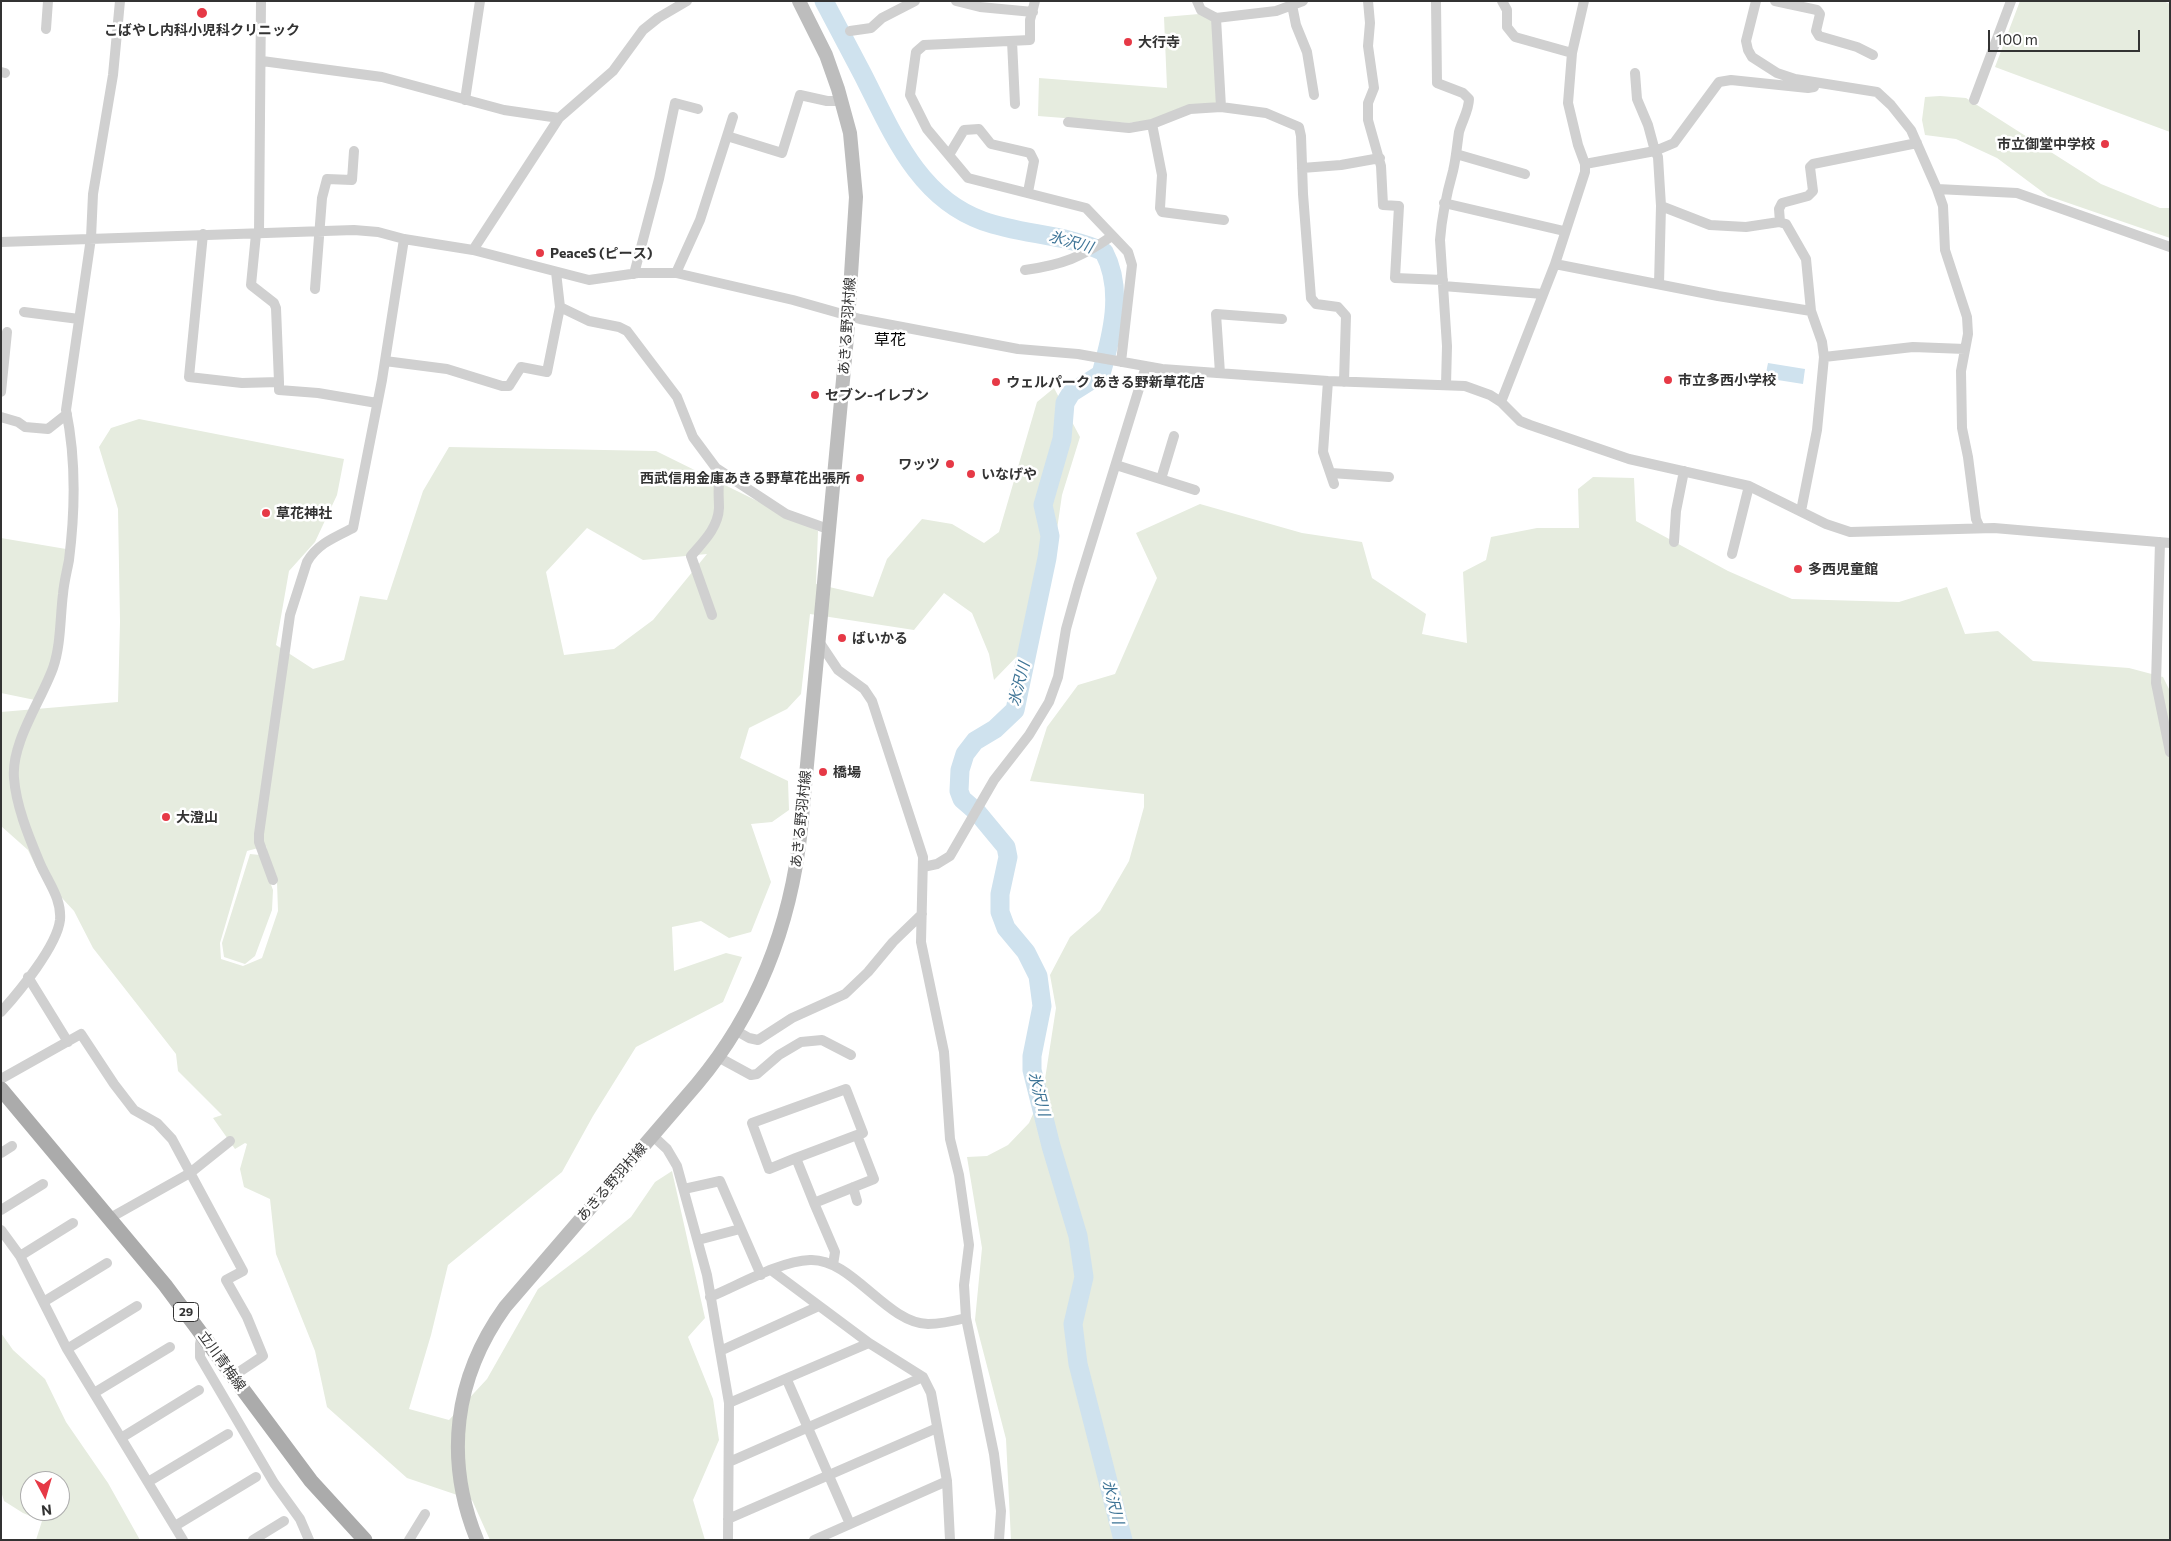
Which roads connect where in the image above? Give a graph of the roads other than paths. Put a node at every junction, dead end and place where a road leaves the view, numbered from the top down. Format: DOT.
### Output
graph roads {
  1 [pos="48,1"];
  2 [pos="120,1"];
  3 [pos="261,1"];
  4 [pos="480,1"];
  5 [pos="687,1"];
  6 [pos="798,1"];
  7 [pos="915,1"];
  8 [pos="956,1"];
  9 [pos="1035,1"];
  10 [pos="1197,1"];
  11 [pos="1303,1"];
  12 [pos="1368,1"];
  13 [pos="1436,1"];
  14 [pos="1502,1"];
  15 [pos="1584,1"];
  16 [pos="1756,1"];
  17 [pos="1775,1"];
  18 [pos="2011,1"];
  19 [pos="1292,5"];
  20 [pos="1032,12"];
  21 [pos="1216,18"];
  22 [pos="46,29"];
  23 [pos="850,31"];
  24 [pos="1012,41"];
  25 [pos="1572,53"];
  26 [pos="1872,55"];
  27 [pos="262,61"];
  28 [pos="1635,73"];
  29 [pos="1825,84"];
  30 [pos="1314,95"];
  31 [pos="464,100"];
  32 [pos="1974,100"];
  33 [pos="842,101"];
  34 [pos="1015,104"];
  35 [pos="1221,108"];
  36 [pos="698,110"];
  37 [pos="733,117"];
  38 [pos="559,118"];
  39 [pos="1068,122"];
  40 [pos="1152,124"];
  41 [pos="727,136"];
  42 [pos="1917,144"];
  43 [pos="354,151"];
  44 [pos="1655,151"];
  45 [pos="1456,154"];
  46 [pos="949,155"];
  47 [pos="1380,158"];
  48 [pos="1585,164"];
  49 [pos="1302,168"];
  50 [pos="1524,174"];
  51 [pos="1937,188"];
  52 [pos="1028,192"];
  53 [pos="1444,203"];
  54 [pos="1661,206"];
  55 [pos="1224,220"];
  56 [pos="1780,222"];
  57 [pos="320,231"];
  58 [pos="1564,231"];
  59 [pos="203,234"];
  60 [pos="257,234"];
  61 [pos="1112,236"];
  62 [pos="91,238"];
  63 [pos="404,239"];
  64 [pos="1,242"];
  65 [pos="2170,247"];
  66 [pos="474,250"];
  67 [pos="1555,264"];
  68 [pos="1025,270"];
  69 [pos="556,272"];
  70 [pos="676,273"];
  71 [pos="634,274"];
  72 [pos="1443,283"];
  73 [pos="1659,284"];
  74 [pos="315,289"];
  75 [pos="1543,294"];
  76 [pos="560,307"];
  77 [pos="1811,311"];
  78 [pos="24,312"];
  79 [pos="848,316"];
  80 [pos="79,319"];
  81 [pos="1282,320"];
  82 [pos="7,332"];
  83 [pos="1966,349"];
  84 [pos="1824,357"];
  85 [pos="385,361"];
  86 [pos="1117,361"];
  87 [pos="1146,366"];
  88 [pos="1220,373"];
  89 [pos="1328,381"];
  90 [pos="279,382"];
  91 [pos="1344,382"];
  92 [pos="1446,385"];
  93 [pos="1,392"];
  94 [pos="1501,402"];
  95 [pos="377,403"];
  96 [pos="67,414"];
  97 [pos="1,417"];
  98 [pos="1174,436"];
  99 [pos="1116,465"];
  100 [pos="1684,471"];
  101 [pos="721,472"];
  102 [pos="1331,473"];
  103 [pos="1389,477"];
  104 [pos="1161,479"];
  105 [pos="1334,484"];
  106 [pos="1749,486"];
  107 [pos="1195,490"];
  108 [pos="1801,511"];
  109 [pos="1980,528"];
  110 [pos="828,529"];
  111 [pos="1674,542"];
  112 [pos="2165,543"];
  113 [pos="1732,554"];
  114 [pos="712,615"];
  115 [pos="818,640"];
  116 [pos="2170,752"];
  117 [pos="923,867"];
  118 [pos="273,880"];
  119 [pos="922,914"];
  120 [pos="28,978"];
  121 [pos="1,1012"];
  122 [pos="736,1030"];
  123 [pos="68,1042"];
  124 [pos="851,1055"];
  125 [pos="718,1057"];
  126 [pos="1,1079"];
  127 [pos="1,1089"];
  128 [pos="857,1135"];
  129 [pos="653,1136"];
  130 [pos="230,1141"];
  131 [pos="12,1146"];
  132 [pos="1,1153"];
  133 [pos="796,1158"];
  134 [pos="190,1173"];
  135 [pos="43,1184"];
  136 [pos="853,1188"];
  137 [pos="684,1189"];
  138 [pos="858,1201"];
  139 [pos="814,1203"];
  140 [pos="1,1210"];
  141 [pos="110,1218"];
  142 [pos="73,1223"];
  143 [pos="740,1229"];
  144 [pos="1,1230"];
  145 [pos="698,1240"];
  146 [pos="20,1256"];
  147 [pos="107,1263"];
  148 [pos="834,1265"];
  149 [pos="771,1270"];
  150 [pos="761,1275"];
  151 [pos="710,1297"];
  152 [pos="45,1301"];
  153 [pos="137,1306"];
  154 [pos="819,1306"];
  155 [pos="966,1318"];
  156 [pos="202,1334"];
  157 [pos="869,1343"];
  158 [pos="170,1347"];
  159 [pos="67,1348"];
  160 [pos="720,1351"];
  161 [pos="233,1376"];
  162 [pos="923,1377"];
  163 [pos="787,1380"];
  164 [pos="199,1390"];
  165 [pos="94,1393"];
  166 [pos="730,1403"];
  167 [pos="808,1428"];
  168 [pos="937,1428"];
  169 [pos="228,1434"];
  170 [pos="121,1438"];
  171 [pos="729,1462"];
  172 [pos="829,1475"];
  173 [pos="256,1477"];
  174 [pos="947,1481"];
  175 [pos="148,1482"];
  176 [pos="424,1514"];
  177 [pos="728,1519"];
  178 [pos="284,1521"];
  179 [pos="850,1524"];
  180 [pos="175,1526"];
  181 [pos="947,1538"];
  182 [pos="183,1540"];
  183 [pos="253,1540"];
  184 [pos="309,1540"];
  185 [pos="365,1540"];
  186 [pos="409,1540"];
  187 [pos="477,1540"];
  188 [pos="728,1540"];
  189 [pos="814,1540"];
  190 [pos="999,1540"];
  1 -- 22 [label="street"];
  2 -- 62 [label="street"];
  3 -- 27 [label="street"];
  4 -- 31 [label="street"];
  5 -- 38 [label="street"];
  6 -- 33 [label="main road, あきる野羽村線"];
  7 -- 23 [label="street"];
  8 -- 20 [label="street"];
  9 -- 20 [label="street"];
  10 -- 21 [label="street"];
  11 -- 19 [label="street"];
  12 -- 47 [label="street"];
  13 -- 45 [label="street"];
  14 -- 25 [label="street"];
  15 -- 25 [label="street"];
  16 -- 29 [label="street"];
  17 -- 26 [label="street"];
  18 -- 32 [label="street"];
  19 -- 21 [label="street"];
  19 -- 30 [label="street"];
  20 -- 24 [label="street"];
  21 -- 35 [label="street"];
  24 -- 34 [label="street"];
  24 -- 46 [label="street"];
  25 -- 48 [label="street"];
  27 -- 31 [label="street"];
  27 -- 60 [label="street"];
  28 -- 44 [label="street"];
  29 -- 42 [label="street"];
  29 -- 44 [label="street"];
  31 -- 38 [label="street"];
  33 -- 41 [label="street"];
  33 -- 79 [label="main road, あきる野羽村線"];
  35 -- 40 [label="street"];
  35 -- 49 [label="street"];
  36 -- 71 [label="street"];
  37 -- 41 [label="street"];
  38 -- 66 [label="street"];
  39 -- 40 [label="street"];
  40 -- 55 [label="street"];
  41 -- 70 [label="street"];
  42 -- 51 [label="street"];
  42 -- 56 [label="street"];
  43 -- 57 [label="street"];
  44 -- 48 [label="street"];
  44 -- 54 [label="street"];
  45 -- 50 [label="street"];
  45 -- 53 [label="street"];
  46 -- 52 [label="street"];
  46 -- 52 [label="street"];
  47 -- 49 [label="street"];
  47 -- 72 [label="street"];
  48 -- 58 [label="street"];
  49 -- 91 [label="street"];
  51 -- 65 [label="street"];
  51 -- 83 [label="street"];
  52 -- 61 [label="street"];
  53 -- 58 [label="street"];
  53 -- 72 [label="street"];
  54 -- 56 [label="street"];
  54 -- 73 [label="street"];
  56 -- 77 [label="street"];
  57 -- 60 [label="street"];
  57 -- 63 [label="street"];
  57 -- 74 [label="street"];
  58 -- 67 [label="street"];
  59 -- 60 [label="street"];
  59 -- 62 [label="street"];
  59 -- 90 [label="street"];
  60 -- 90 [label="street"];
  61 -- 68 [label="street"];
  61 -- 86 [label="street"];
  62 -- 64 [label="street"];
  62 -- 80 [label="street"];
  63 -- 66 [label="street"];
  63 -- 85 [label="street"];
  66 -- 69 [label="street"];
  67 -- 73 [label="street"];
  67 -- 75 [label="street"];
  69 -- 71 [label="street"];
  69 -- 76 [label="street"];
  70 -- 71 [label="street"];
  70 -- 79 [label="street"];
  72 -- 75 [label="street"];
  72 -- 92 [label="street"];
  73 -- 77 [label="street"];
  75 -- 94 [label="street"];
  76 -- 85 [label="street"];
  76 -- 101 [label="street"];
  77 -- 84 [label="street"];
  78 -- 80 [label="street"];
  79 -- 86 [label="street"];
  79 -- 110 [label="main road, あきる野羽村線"];
  80 -- 96 [label="street"];
  81 -- 88 [label="street"];
  82 -- 93 [label="street"];
  83 -- 84 [label="street"];
  83 -- 109 [label="street"];
  84 -- 108 [label="street"];
  85 -- 95 [label="street"];
  86 -- 87 [label="street"];
  87 -- 88 [label="street"];
  87 -- 99 [label="street"];
  88 -- 89 [label="street"];
  89 -- 91 [label="street"];
  89 -- 102 [label="street"];
  90 -- 95 [label="street"];
  91 -- 92 [label="street"];
  92 -- 94 [label="street"];
  94 -- 100 [label="street"];
  95 -- 118 [label="street"];
  96 -- 97 [label="street"];
  96 -- 120 [label="street"];
  98 -- 104 [label="street"];
  99 -- 104 [label="street"];
  99 -- 117 [label="street"];
  100 -- 106 [label="street"];
  100 -- 111 [label="street"];
  101 -- 110 [label="street"];
  101 -- 114 [label="street"];
  102 -- 103 [label="street"];
  102 -- 105 [label="street"];
  104 -- 107 [label="street"];
  106 -- 108 [label="street"];
  106 -- 113 [label="street"];
  108 -- 109 [label="street"];
  109 -- 112 [label="street"];
  110 -- 115 [label="main road, あきる野羽村線"];
  112 -- 116 [label="street"];
  115 -- 117 [label="street"];
  115 -- 122 [label="main road, あきる野羽村線"];
  117 -- 119 [label="street"];
  119 -- 122 [label="street"];
  119 -- 155 [label="street"];
  120 -- 121 [label="street"];
  120 -- 123 [label="street"];
  122 -- 125 [label="main road, あきる野羽村線"];
  123 -- 126 [label="street"];
  123 -- 134 [label="street"];
  124 -- 125 [label="street"];
  125 -- 129 [label="main road, あきる野羽村線"];
  127 -- 141 [label="main road, 立川青梅線 / 29"];
  128 -- 133 [label="street"];
  128 -- 133 [label="street"];
  128 -- 136 [label="street"];
  129 -- 137 [label="street"];
  129 -- 187 [label="main road, あきる野羽村線"];
  130 -- 134 [label="street"];
  131 -- 132 [label="street"];
  133 -- 139 [label="street"];
  134 -- 141 [label="street"];
  134 -- 161 [label="street"];
  135 -- 140 [label="street"];
  136 -- 138 [label="street"];
  136 -- 139 [label="street"];
  137 -- 143 [label="street"];
  137 -- 145 [label="street"];
  139 -- 148 [label="street"];
  141 -- 156 [label="main road, 立川青梅線 / 29"];
  142 -- 146 [label="street"];
  143 -- 145 [label="street"];
  143 -- 150 [label="street"];
  144 -- 146 [label="street"];
  145 -- 151 [label="street"];
  146 -- 152 [label="street"];
  147 -- 152 [label="street"];
  148 -- 149 [label="street"];
  148 -- 155 [label="street"];
  149 -- 150 [label="street"];
  149 -- 154 [label="street"];
  150 -- 151 [label="street"];
  151 -- 160 [label="street"];
  152 -- 159 [label="street"];
  153 -- 159 [label="street"];
  154 -- 157 [label="street"];
  154 -- 160 [label="street"];
  155 -- 190 [label="street"];
  156 -- 161 [label="main road, 立川青梅線 / 29"];
  156 -- 184 [label="street"];
  157 -- 162 [label="street"];
  157 -- 163 [label="street"];
  158 -- 165 [label="street"];
  159 -- 165 [label="street"];
  160 -- 166 [label="street"];
  161 -- 185 [label="main road, 立川青梅線 / 29"];
  162 -- 167 [label="street"];
  162 -- 168 [label="street"];
  163 -- 166 [label="street"];
  163 -- 167 [label="street"];
  164 -- 170 [label="street"];
  165 -- 170 [label="street"];
  166 -- 171 [label="street"];
  167 -- 171 [label="street"];
  167 -- 172 [label="street"];
  168 -- 172 [label="street"];
  168 -- 174 [label="street"];
  169 -- 175 [label="street"];
  170 -- 175 [label="street"];
  171 -- 177 [label="street"];
  172 -- 177 [label="street"];
  172 -- 179 [label="street"];
  173 -- 180 [label="street"];
  174 -- 179 [label="street"];
  174 -- 181 [label="street"];
  175 -- 180 [label="street"];
  176 -- 186 [label="street"];
  177 -- 188 [label="street"];
  178 -- 183 [label="street"];
  179 -- 189 [label="street"];
  180 -- 182 [label="street"];
}
